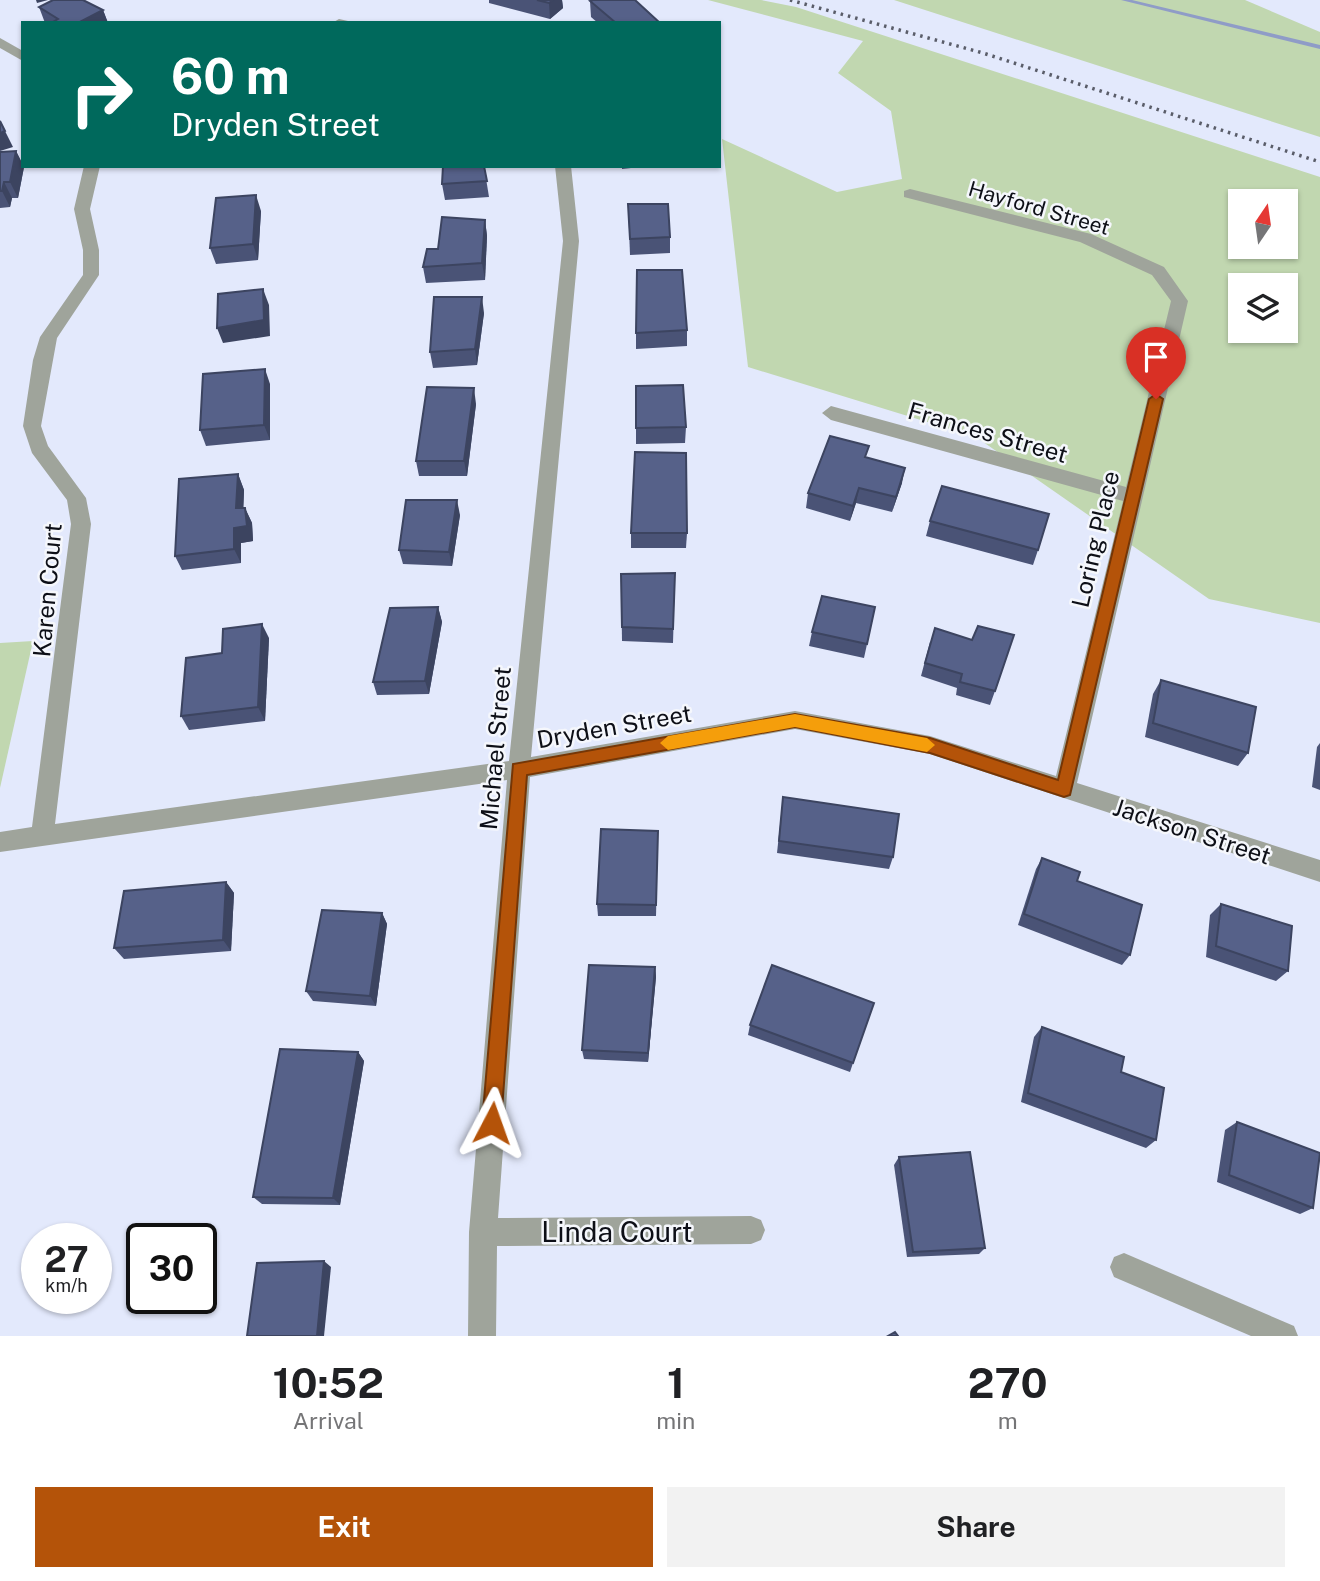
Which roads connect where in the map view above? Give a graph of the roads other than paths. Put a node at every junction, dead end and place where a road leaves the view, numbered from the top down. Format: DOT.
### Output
graph roads {
  1 [pos="0,42"];
  2 [pos="21,56"];
  3 [pos="92,168"];
  4 [pos="563,168"];
  5 [pos="910,194"];
  6 [pos="1180,301"];
  7 [pos="831,413"];
  8 [pos="1132,496"];
  9 [pos="519,769"];
  10 [pos="1064,790"];
  11 [pos="42,838"];
  12 [pos="0,842"];
  13 [pos="1320,871"];
  14 [pos="751,1230"];
  15 [pos="483,1232"];
  16 [pos="1124,1267"];
  17 [pos="482,1336"];
  18 [pos="1284,1336"];
  1 -- 2 [label="street"];
  3 -- 11 [label="street, Karen Court"];
  4 -- 9 [label="street, Michael Street"];
  5 -- 6 [label="street, Hayford Street"];
  6 -- 8 [label="street, Loring Place"];
  7 -- 8 [label="street, Frances Street"];
  8 -- 10 [label="street, Loring Place"];
  9 -- 10 [label="street, Dryden Street"];
  9 -- 11 [label="street, Dryden Street"];
  9 -- 15 [label="street, Michael Street"];
  10 -- 13 [label="street, Jackson Street"];
  11 -- 12 [label="street, Dryden Street"];
  14 -- 15 [label="street, Linda Court"];
  15 -- 17 [label="street, Michael Street"];
  16 -- 18 [label="street"];
}
